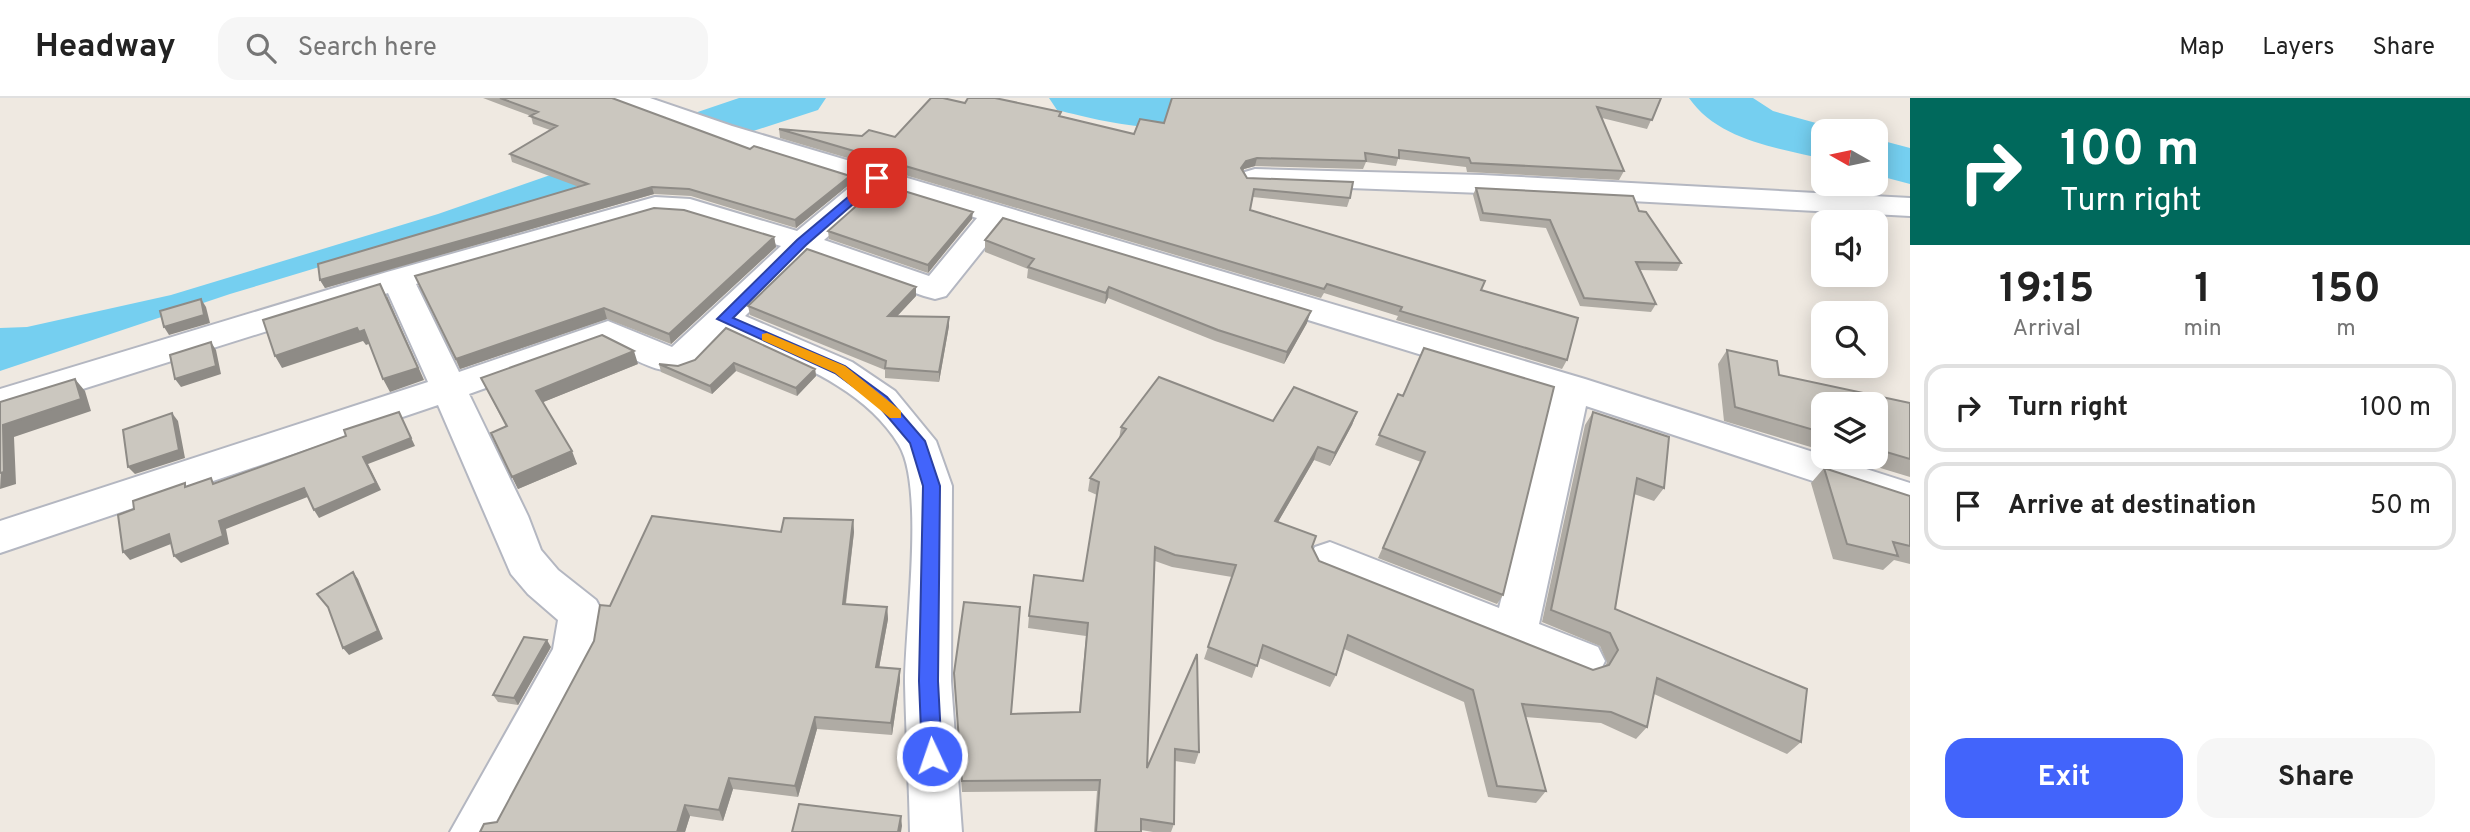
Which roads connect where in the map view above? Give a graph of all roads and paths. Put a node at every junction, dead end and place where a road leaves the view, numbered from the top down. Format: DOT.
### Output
graph roads {
  1 [pos="625,98"];
  2 [pos="877,178"];
  3 [pos="1255,178"];
  4 [pos="1910,208"];
  5 [pos="997,212"];
  6 [pos="802,243"];
  7 [pos="398,279"];
  8 [pos="723,319"];
  9 [pos="450,388"];
  10 [pos="1572,388"];
  11 [pos="0,402"];
  12 [pos="1910,498"];
  13 [pos="0,537"];
  14 [pos="1330,559"];
  15 [pos="1515,632"];
  16 [pos="1582,661"];
  17 [pos="476,832"];
  18 [pos="936,832"];
  1 -- 2 [label="street"];
  2 -- 5 [label="street"];
  2 -- 6 [label="street"];
  3 -- 4 [label="street"];
  5 -- 6 [label="street"];
  5 -- 10 [label="street"];
  6 -- 7 [label="street"];
  6 -- 8 [label="street"];
  7 -- 9 [label="street"];
  7 -- 11 [label="street"];
  8 -- 9 [label="street"];
  8 -- 18 [label="street"];
  9 -- 13 [label="street"];
  9 -- 17 [label="street"];
  10 -- 12 [label="street"];
  10 -- 15 [label="street"];
  14 -- 15 [label="street"];
  15 -- 16 [label="street"];
}
